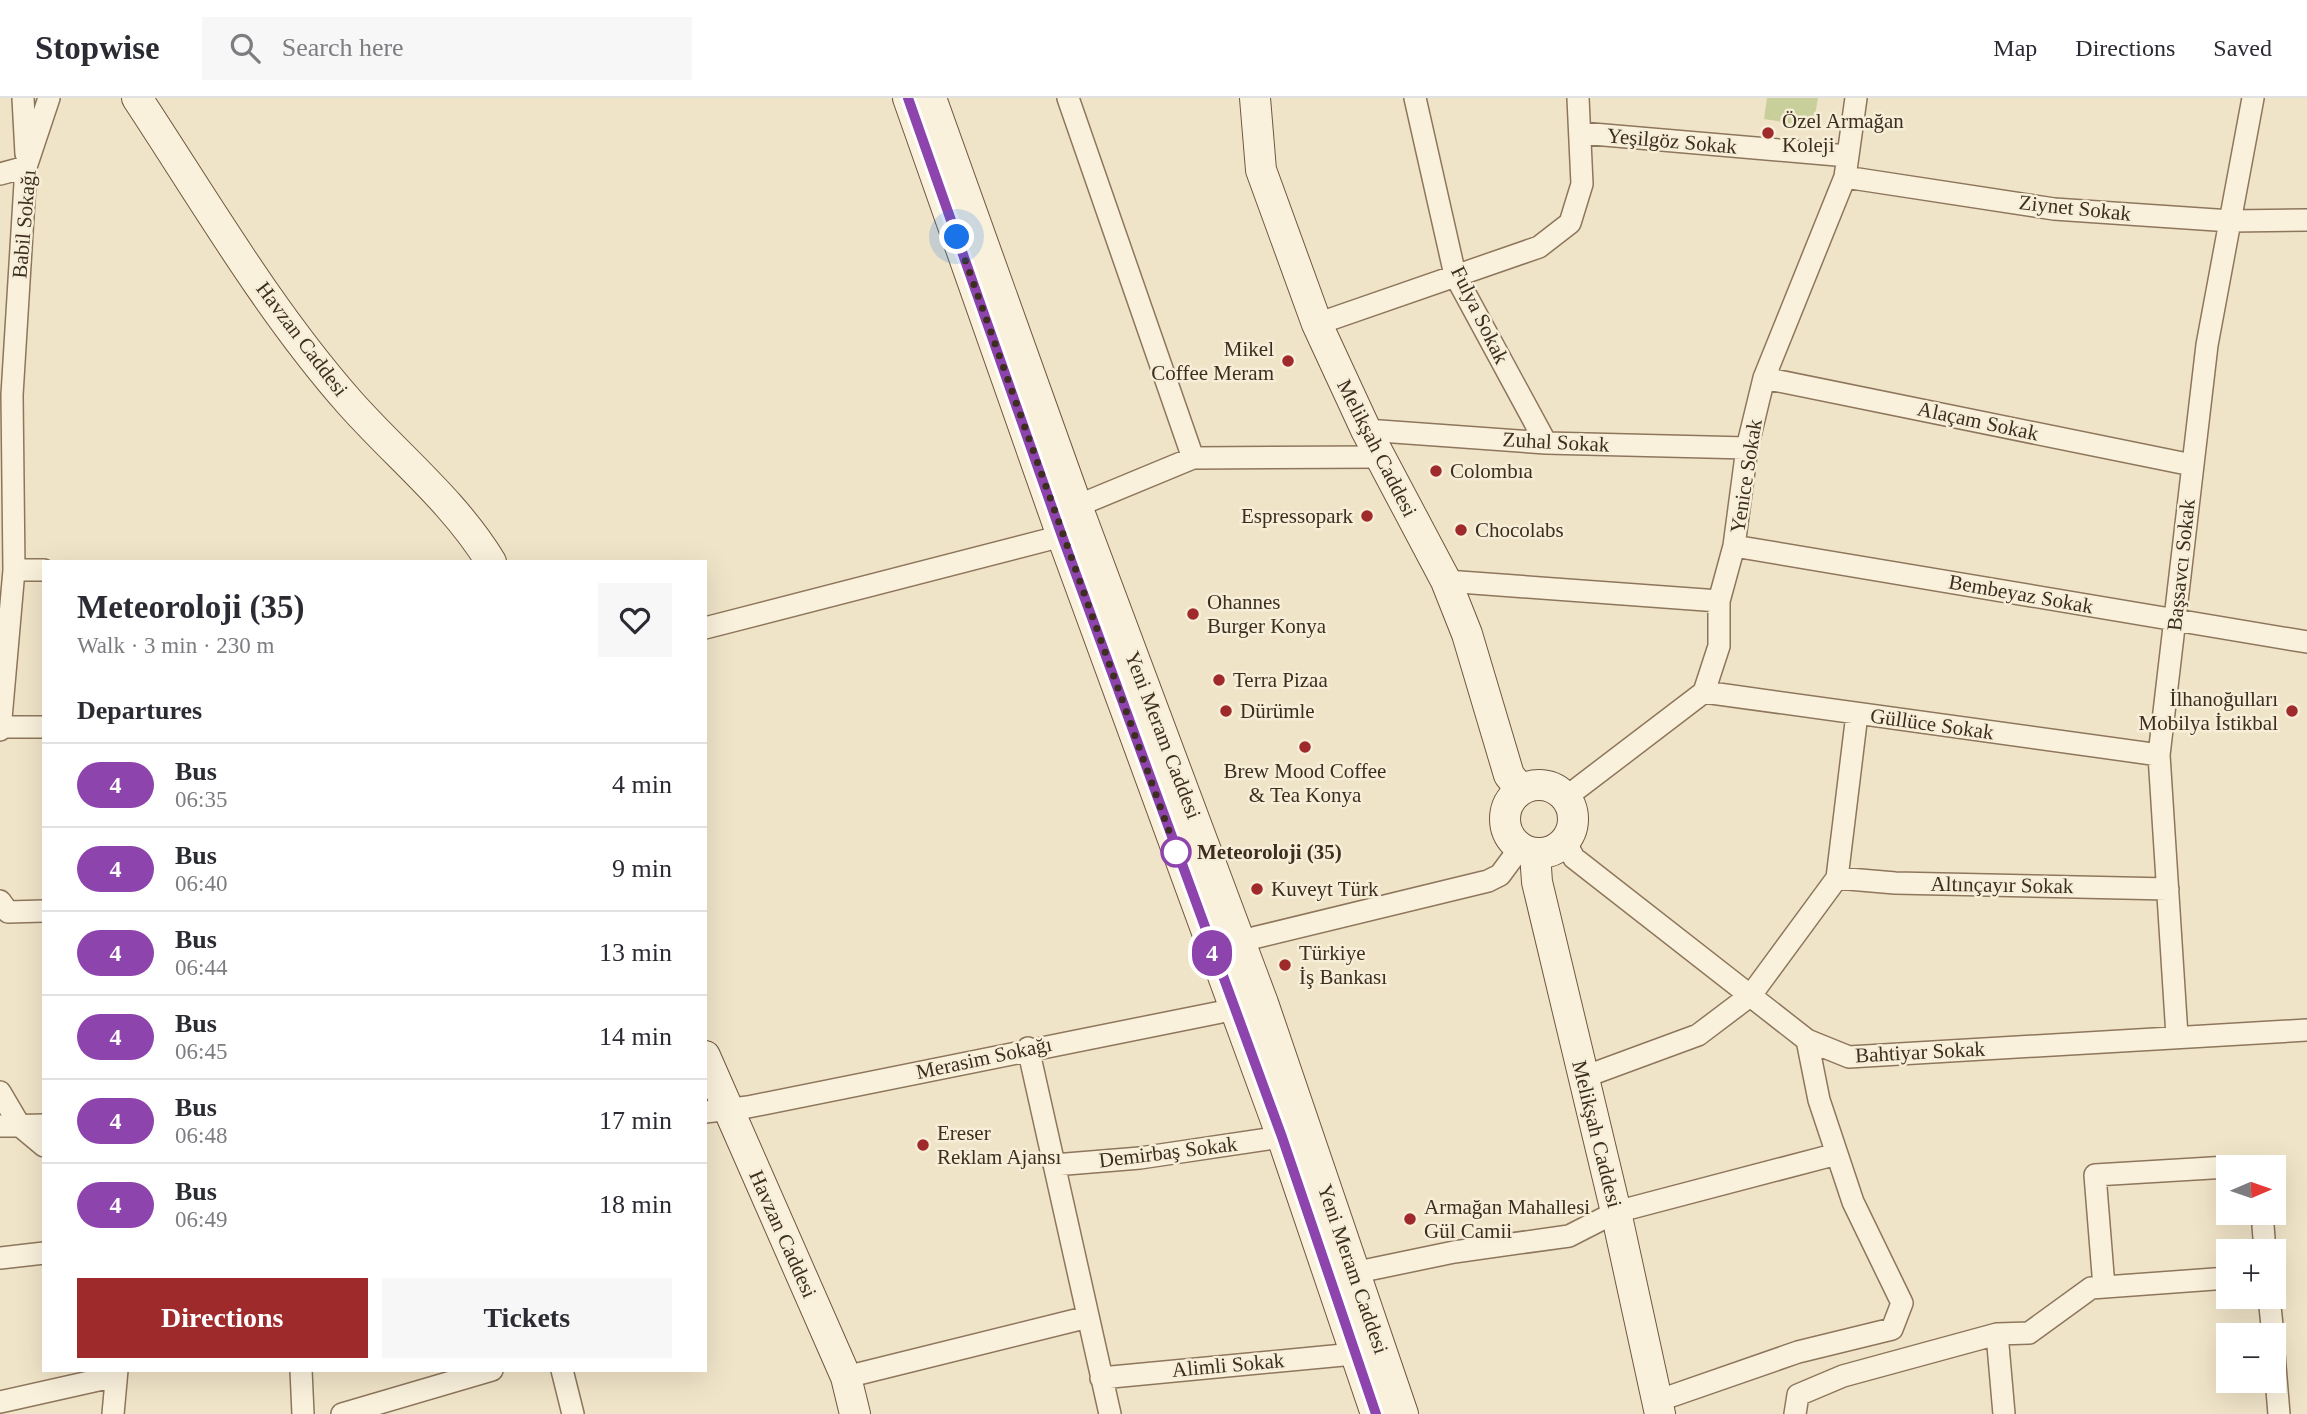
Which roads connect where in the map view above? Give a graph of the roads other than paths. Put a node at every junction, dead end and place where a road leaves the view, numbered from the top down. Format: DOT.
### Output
graph roads {
  1 [pos="23,98"];
  2 [pos="49,98"];
  3 [pos="136,98"];
  4 [pos="908,98"];
  5 [pos="931,98"];
  6 [pos="1068,98"];
  7 [pos="1255,98"];
  8 [pos="1415,98"];
  9 [pos="1578,98"];
  10 [pos="1856,98"];
  11 [pos="2253,98"];
  12 [pos="1581,133"];
  13 [pos="1847,166"];
  14 [pos="26,167"];
  15 [pos="0,174"];
  16 [pos="2307,220"];
  17 [pos="2231,221"];
  18 [pos="1455,275"];
  19 [pos="1317,324"];
  20 [pos="1764,378"];
  21 [pos="6,395"];
  22 [pos="1366,430"];
  23 [pos="1546,443"];
  24 [pos="1747,448"];
  25 [pos="1380,457"];
  26 [pos="1193,458"];
  27 [pos="2192,465"];
  28 [pos="1077,506"];
  29 [pos="7,533"];
  30 [pos="1062,536"];
  31 [pos="1734,546"];
  32 [pos="490,560"];
  33 [pos="14,570"];
  34 [pos="42,570"];
  35 [pos="1446,581"];
  36 [pos="1719,601"];
  37 [pos="2175,620"];
  38 [pos="707,627"];
  39 [pos="2307,642"];
  40 [pos="1704,692"];
  41 [pos="2,702"];
  42 [pos="1857,713"];
  43 [pos="42,727"];
  44 [pos="0,728"];
  45 [pos="2160,755"];
  46 [pos="1521,790"];
  47 [pos="1565,798"];
  48 [pos="1565,842"];
  49 [pos="1527,851"];
  50 [pos="1837,878"];
  51 [pos="2168,889"];
  52 [pos="0,901"];
  53 [pos="42,911"];
  54 [pos="1241,941"];
  55 [pos="1751,995"];
  56 [pos="1263,1003"];
  57 [pos="1233,1010"];
  58 [pos="2307,1030"];
  59 [pos="2177,1036"];
  60 [pos="1807,1040"];
  61 [pos="1028,1048"];
  62 [pos="707,1066"];
  63 [pos="1584,1077"];
  64 [pos="0,1092"];
  65 [pos="716,1111"];
  66 [pos="42,1125"];
  67 [pos="10,1126"];
  68 [pos="1282,1137"];
  69 [pos="42,1145"];
  70 [pos="1837,1154"];
  71 [pos="1054,1165"];
  72 [pos="2216,1168"];
  73 [pos="1616,1212"];
  74 [pos="42,1253"];
  75 [pos="0,1258"];
  76 [pos="1353,1273"];
  77 [pos="2216,1279"];
  78 [pos="2104,1287"];
  79 [pos="1088,1317"];
  80 [pos="1997,1334"];
  81 [pos="1354,1353"];
  82 [pos="302,1372"];
  83 [pos="485,1372"];
  84 [pos="562,1372"];
  85 [pos="116,1373"];
  86 [pos="846,1377"];
  87 [pos="1101,1378"];
  88 [pos="2277,1393"];
  89 [pos="0,1402"];
  90 [pos="1660,1407"];
  91 [pos="113,1414"];
  92 [pos="303,1414"];
  93 [pos="342,1414"];
  94 [pos="573,1414"];
  95 [pos="855,1414"];
  96 [pos="1110,1414"];
  97 [pos="1376,1414"];
  98 [pos="1403,1414"];
  99 [pos="1795,1414"];
  100 [pos="2004,1414"];
  101 [pos="2279,1414"];
  1 -- 14 [label="street"];
  2 -- 14 [label="street, Babil Sokağı"];
  3 -- 32 [label="main road, Havzan Caddesi"];
  4 -- 30 [label="main road, Yeni Meram Caddesi"];
  5 -- 28 [label="main road, Yeni Meram Caddesi"];
  6 -- 26 [label="street"];
  7 -- 19 [label="main road, Melikşah Caddesi"];
  8 -- 18 [label="street, Fulya Sokak"];
  9 -- 12 [label="street"];
  10 -- 13 [label="street, Yenice Sokak"];
  11 -- 17 [label="street, Başsavcı Sokak"];
  12 -- 13 [label="street, Yeşilgöz Sokak"];
  12 -- 18 [label="street"];
  13 -- 17 [label="street, Ziynet Sokak"];
  13 -- 20 [label="street, Yenice Sokak"];
  14 -- 15 [label="street"];
  14 -- 21 [label="street, Babil Sokağı"];
  16 -- 17 [label="street, Ziynet Sokak"];
  17 -- 27 [label="street, Başsavcı Sokak"];
  18 -- 19 [label="street"];
  18 -- 23 [label="street, Fulya Sokak"];
  19 -- 22 [label="main road, Melikşah Caddesi"];
  20 -- 24 [label="street, Yenice Sokak"];
  20 -- 27 [label="street, Alaçam Sokak"];
  21 -- 29 [label="street, Babil Sokağı"];
  22 -- 23 [label="street, Zuhal Sokak"];
  22 -- 25 [label="main road, Melikşah Caddesi"];
  23 -- 24 [label="street, Zuhal Sokak"];
  24 -- 31 [label="street, Yenice Sokak"];
  25 -- 26 [label="street"];
  25 -- 35 [label="main road, Melikşah Caddesi"];
  26 -- 28 [label="street"];
  27 -- 37 [label="street, Başsavcı Sokak"];
  28 -- 54 [label="main road, Yeni Meram Caddesi"];
  29 -- 33 [label="street, Babil Sokağı"];
  30 -- 38 [label="street"];
  30 -- 57 [label="main road, Yeni Meram Caddesi"];
  31 -- 36 [label="street, Yenice Sokak"];
  31 -- 37 [label="street, Bembeyaz Sokak"];
  33 -- 34 [label="street"];
  33 -- 41 [label="street, Babil Sokağı"];
  35 -- 36 [label="street"];
  35 -- 46 [label="main road, Melikşah Caddesi"];
  36 -- 40 [label="street, Yenice Sokak"];
  37 -- 39 [label="street, Bembeyaz Sokak"];
  37 -- 45 [label="street, Başsavcı Sokak"];
  40 -- 42 [label="street, Güllüce Sokak"];
  40 -- 47 [label="street"];
  41 -- 44 [label="street, Babil Sokağı"];
  42 -- 45 [label="street, Güllüce Sokak"];
  42 -- 50 [label="street"];
  43 -- 44 [label="street"];
  45 -- 51 [label="street, Başsavcı Sokak"];
  46 -- 47 [label="main road"];
  46 -- 49 [label="main road, Melikşah Caddesi"];
  47 -- 48 [label="main road"];
  48 -- 49 [label="main road"];
  48 -- 55 [label="street, Bahtiyar Sokak"];
  49 -- 54 [label="street"];
  49 -- 63 [label="main road, Melikşah Caddesi"];
  50 -- 51 [label="street, Altınçayır Sokak"];
  50 -- 55 [label="street"];
  51 -- 59 [label="street, Başsavcı Sokak"];
  52 -- 53 [label="street"];
  54 -- 56 [label="main road, Yeni Meram Caddesi"];
  55 -- 60 [label="street, Bahtiyar Sokak"];
  55 -- 63 [label="street"];
  56 -- 57 [label="street, Merasim Sokağı"];
  56 -- 76 [label="main road, Yeni Meram Caddesi"];
  57 -- 61 [label="street, Merasim Sokağı"];
  57 -- 68 [label="main road, Yeni Meram Caddesi"];
  58 -- 59 [label="street, Bahtiyar Sokak"];
  59 -- 60 [label="street, Bahtiyar Sokak"];
  60 -- 70 [label="street"];
  61 -- 65 [label="street, Merasim Sokağı"];
  61 -- 71 [label="street"];
  62 -- 65 [label="main road, Havzan Caddesi"];
  63 -- 73 [label="main road, Melikşah Caddesi"];
  64 -- 67 [label="street"];
  65 -- 86 [label="main road, Havzan Caddesi"];
  66 -- 67 [label="street"];
  67 -- 69 [label="street"];
  68 -- 71 [label="street, Demirbaş Sokak"];
  68 -- 81 [label="main road, Yeni Meram Caddesi"];
  70 -- 73 [label="street"];
  70 -- 90 [label="street"];
  71 -- 79 [label="street"];
  72 -- 78 [label="street"];
  73 -- 76 [label="street"];
  73 -- 90 [label="main road, Melikşah Caddesi"];
  74 -- 75 [label="street"];
  76 -- 98 [label="main road, Yeni Meram Caddesi"];
  77 -- 78 [label="street"];
  78 -- 80 [label="street"];
  79 -- 86 [label="street"];
  79 -- 87 [label="street"];
  80 -- 99 [label="street"];
  80 -- 100 [label="street"];
  81 -- 87 [label="street, Alimli Sokak"];
  81 -- 97 [label="main road, Yeni Meram Caddesi"];
  82 -- 92 [label="street"];
  83 -- 93 [label="street"];
  84 -- 94 [label="street"];
  85 -- 89 [label="street"];
  85 -- 91 [label="street"];
  86 -- 95 [label="main road, Havzan Caddesi"];
  87 -- 96 [label="street"];
  88 -- 101 [label="street"];
}
